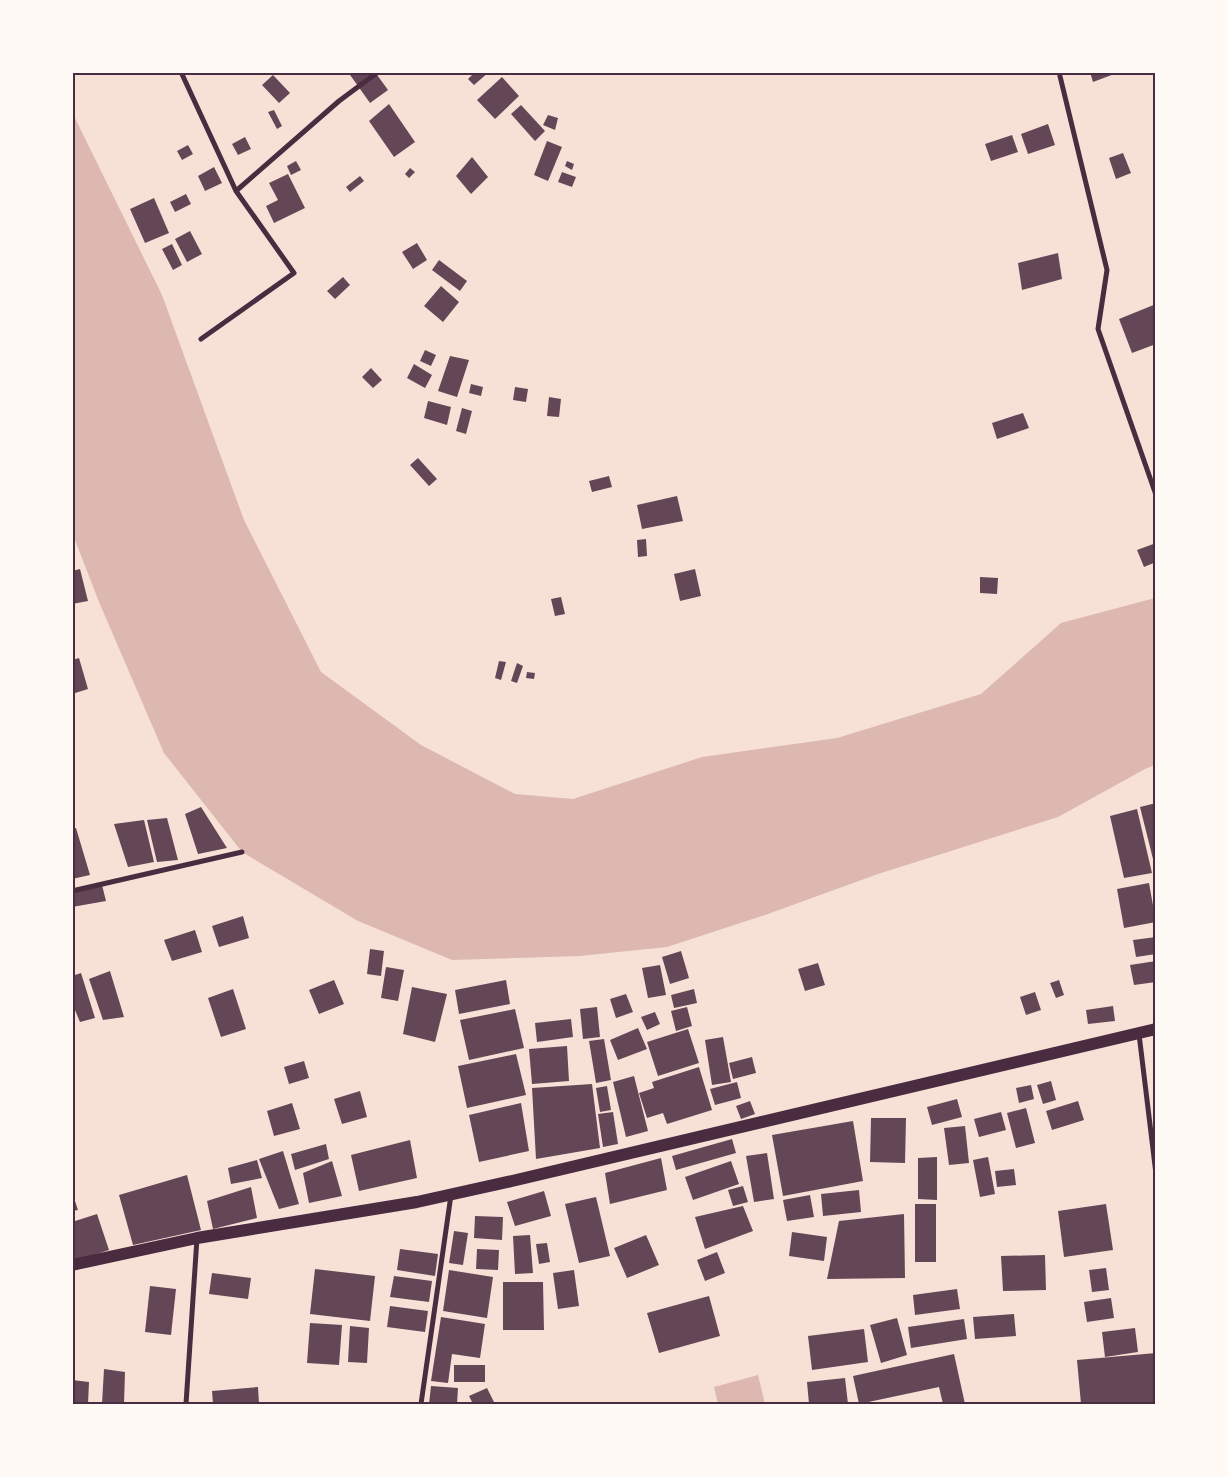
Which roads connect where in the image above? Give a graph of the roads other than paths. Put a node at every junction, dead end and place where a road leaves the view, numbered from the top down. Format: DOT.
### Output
graph roads {
  1 [pos="181,72"];
  2 [pos="378,72"];
  3 [pos="1059,72"];
  4 [pos="236,191"];
  5 [pos="201,339"];
  6 [pos="1156,495"];
  7 [pos="242,852"];
  8 [pos="72,891"];
  9 [pos="1156,1029"];
  10 [pos="1138,1033"];
  11 [pos="1156,1174"];
  12 [pos="451,1194"];
  13 [pos="197,1238"];
  14 [pos="72,1265"];
  15 [pos="186,1404"];
  16 [pos="421,1404"];
  1 -- 4 [label="street"];
  2 -- 4 [label="street"];
  3 -- 6 [label="street"];
  4 -- 5 [label="street"];
  7 -- 8 [label="street"];
  9 -- 10 [label="main road"];
  10 -- 11 [label="street"];
  10 -- 12 [label="main road"];
  12 -- 13 [label="main road"];
  12 -- 16 [label="street"];
  13 -- 14 [label="main road"];
  13 -- 15 [label="street"];
}
